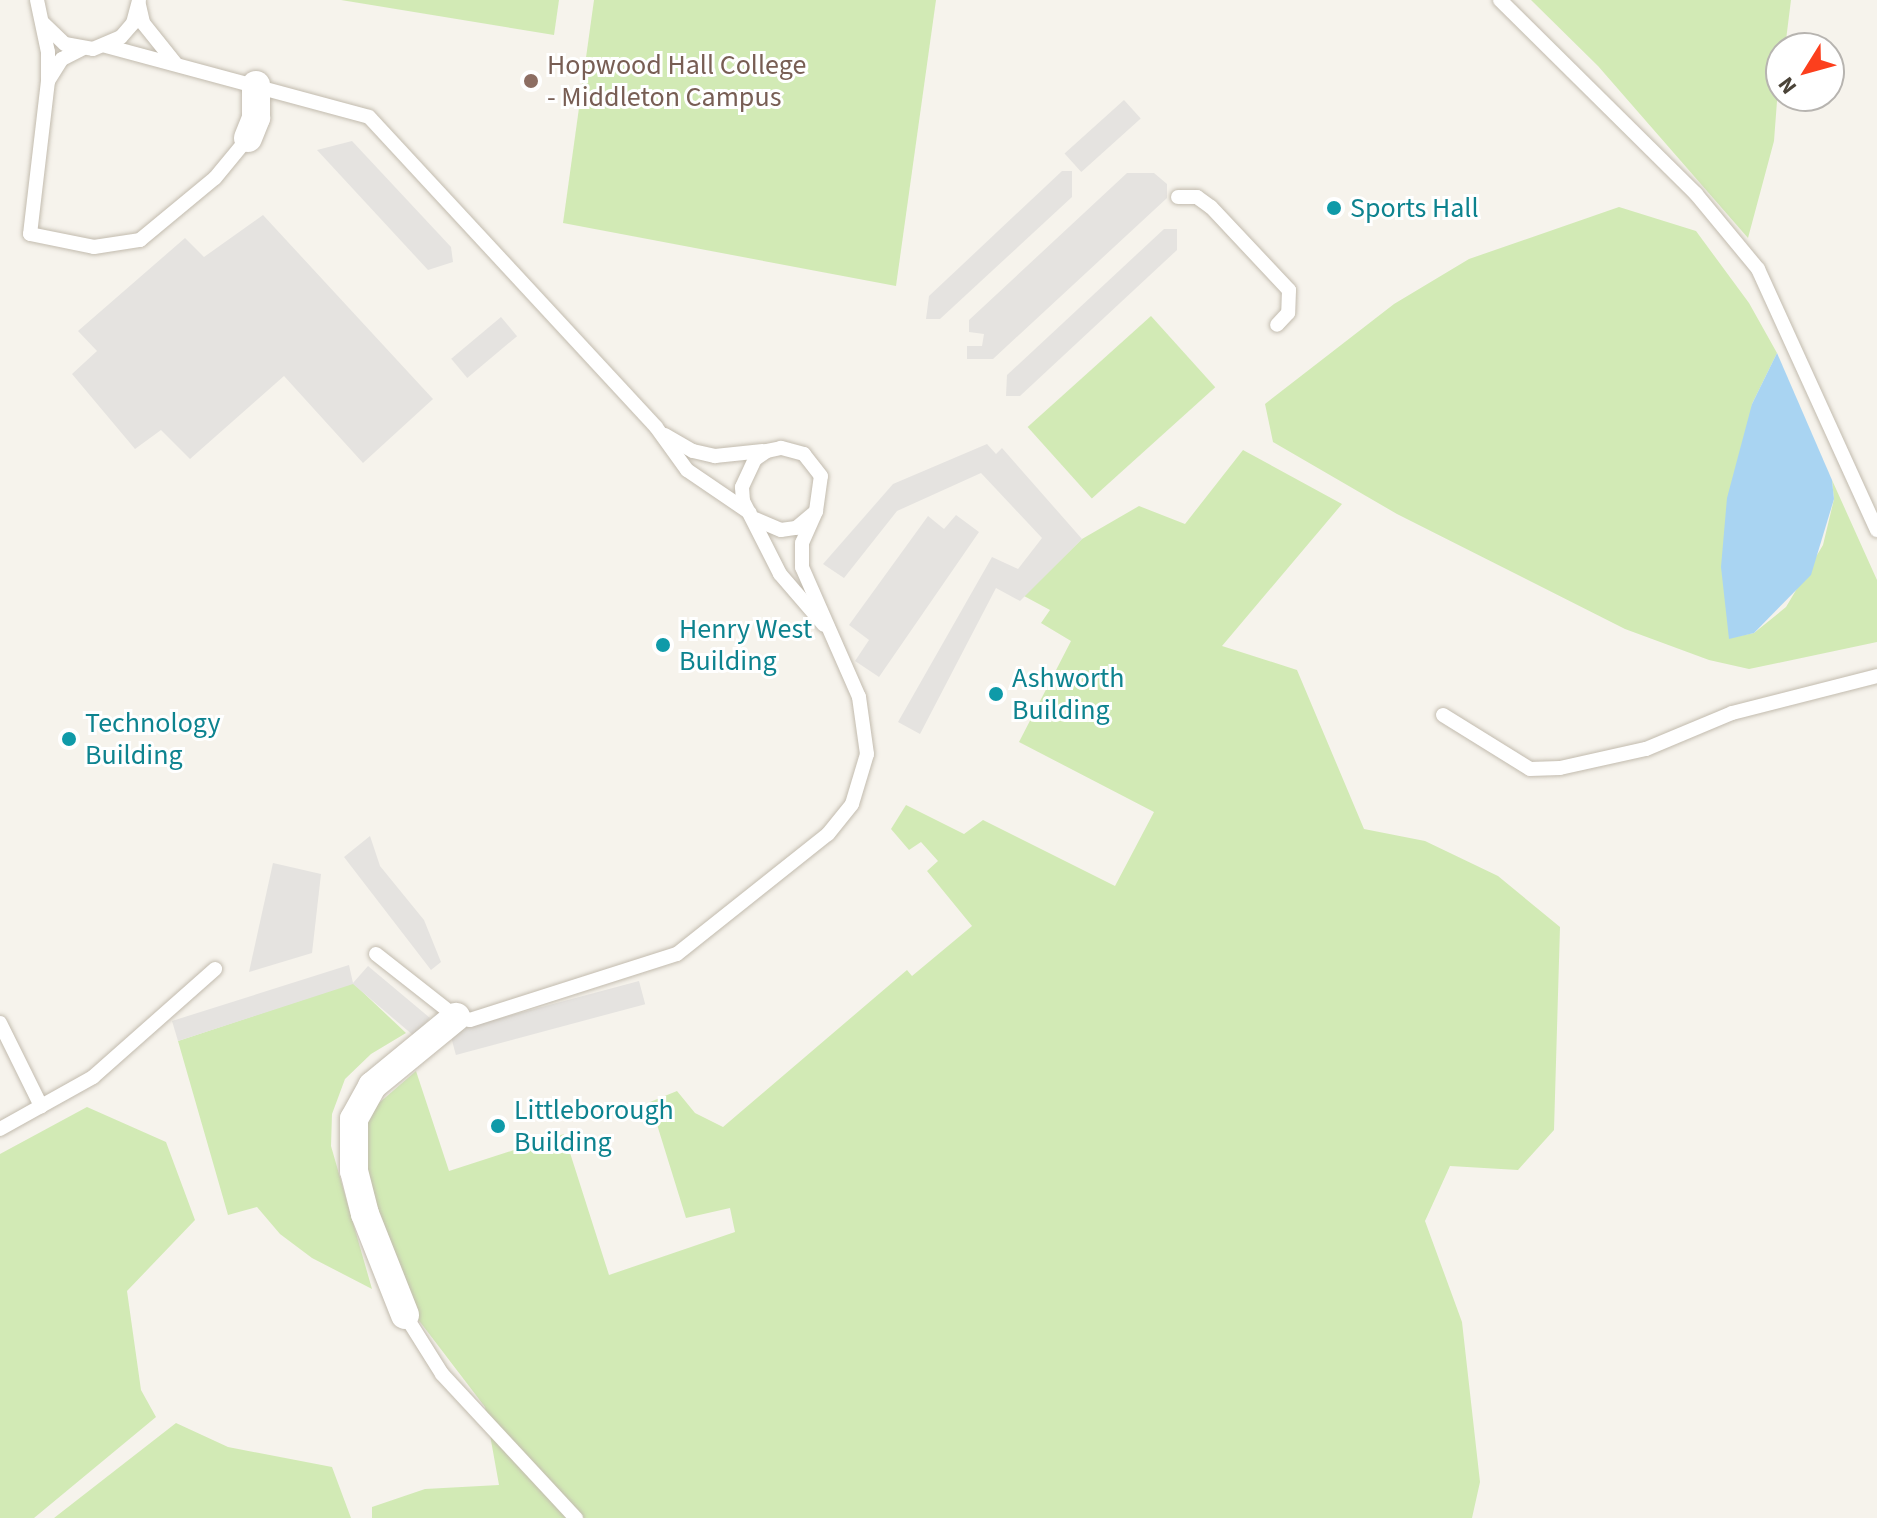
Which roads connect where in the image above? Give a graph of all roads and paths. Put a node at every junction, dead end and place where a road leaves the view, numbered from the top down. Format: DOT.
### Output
graph roads {
  1 [pos="37,0"];
  2 [pos="139,0"];
  3 [pos="1500,0"];
  4 [pos="43,23"];
  5 [pos="106,46"];
  6 [pos="82,49"];
  7 [pos="176,64"];
  8 [pos="48,81"];
  9 [pos="256,85"];
  10 [pos="248,138"];
  11 [pos="1178,197"];
  12 [pos="1277,325"];
  13 [pos="656,427"];
  14 [pos="767,451"];
  15 [pos="816,511"];
  16 [pos="752,516"];
  17 [pos="1877,530"];
  18 [pos="836,641"];
  19 [pos="1877,676"];
  20 [pos="1443,715"];
  21 [pos="376,954"];
  22 [pos="215,969"];
  23 [pos="456,1017"];
  24 [pos="0,1023"];
  25 [pos="41,1106"];
  26 [pos="0,1129"];
  27 [pos="405,1315"];
  28 [pos="576,1518"];
  1 -- 4 [label="lane"];
  2 -- 5 [label="lane"];
  2 -- 7 [label="lane"];
  3 -- 17 [label="lane"];
  4 -- 6 [label="lane"];
  4 -- 8 [label="lane"];
  5 -- 6 [label="lane"];
  5 -- 7 [label="lane"];
  6 -- 8 [label="lane"];
  7 -- 9 [label="lane"];
  8 -- 10 [label="lane"];
  9 -- 10 [label="street"];
  9 -- 13 [label="lane"];
  11 -- 12 [label="lane"];
  13 -- 14 [label="lane"];
  13 -- 16 [label="lane"];
  14 -- 15 [label="lane"];
  14 -- 16 [label="lane"];
  15 -- 16 [label="lane"];
  15 -- 18 [label="lane"];
  16 -- 18 [label="lane"];
  18 -- 23 [label="lane"];
  19 -- 20 [label="lane"];
  21 -- 23 [label="lane"];
  22 -- 25 [label="lane"];
  23 -- 27 [label="street"];
  24 -- 25 [label="lane"];
  25 -- 26 [label="lane"];
  27 -- 28 [label="lane"];
}
